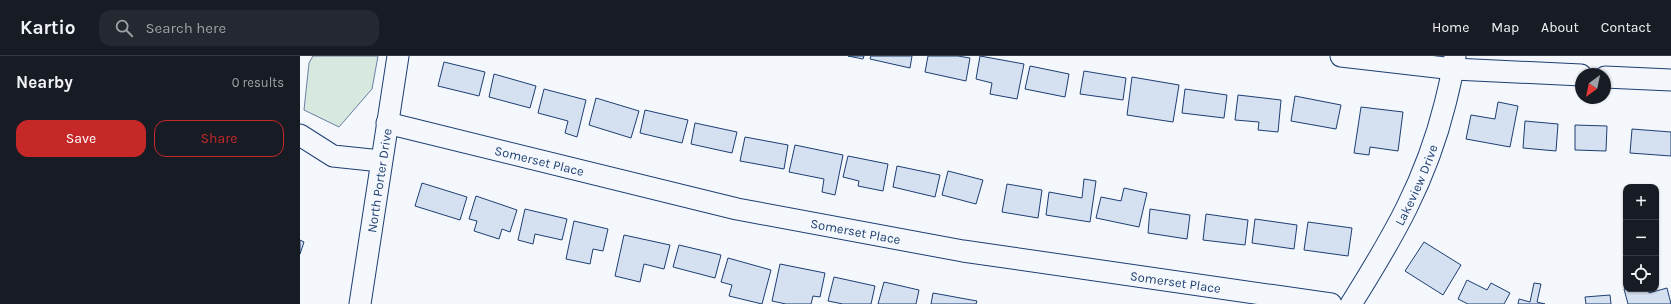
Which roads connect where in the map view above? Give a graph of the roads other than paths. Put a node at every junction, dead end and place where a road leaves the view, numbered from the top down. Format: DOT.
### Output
graph roads {
  1 [pos="398,56"];
  2 [pos="1341,56"];
  3 [pos="1454,63"];
  4 [pos="1575,74"];
  5 [pos="1611,77"];
  6 [pos="1671,80"];
  7 [pos="387,123"];
  8 [pos="300,135"];
  9 [pos="381,161"];
  10 [pos="360,304"];
  11 [pos="1331,304"];
  12 [pos="1351,304"];
  1 -- 7 [label="street, North Porter Drive"];
  2 -- 3 [label="street"];
  3 -- 4 [label="street"];
  3 -- 12 [label="street, Lakeview Drive"];
  5 -- 6 [label="street"];
  7 -- 9 [label="street, North Porter Drive"];
  7 -- 11 [label="street, Somerset Place"];
  8 -- 9 [label="street"];
  9 -- 10 [label="street, North Porter Drive"];
}
